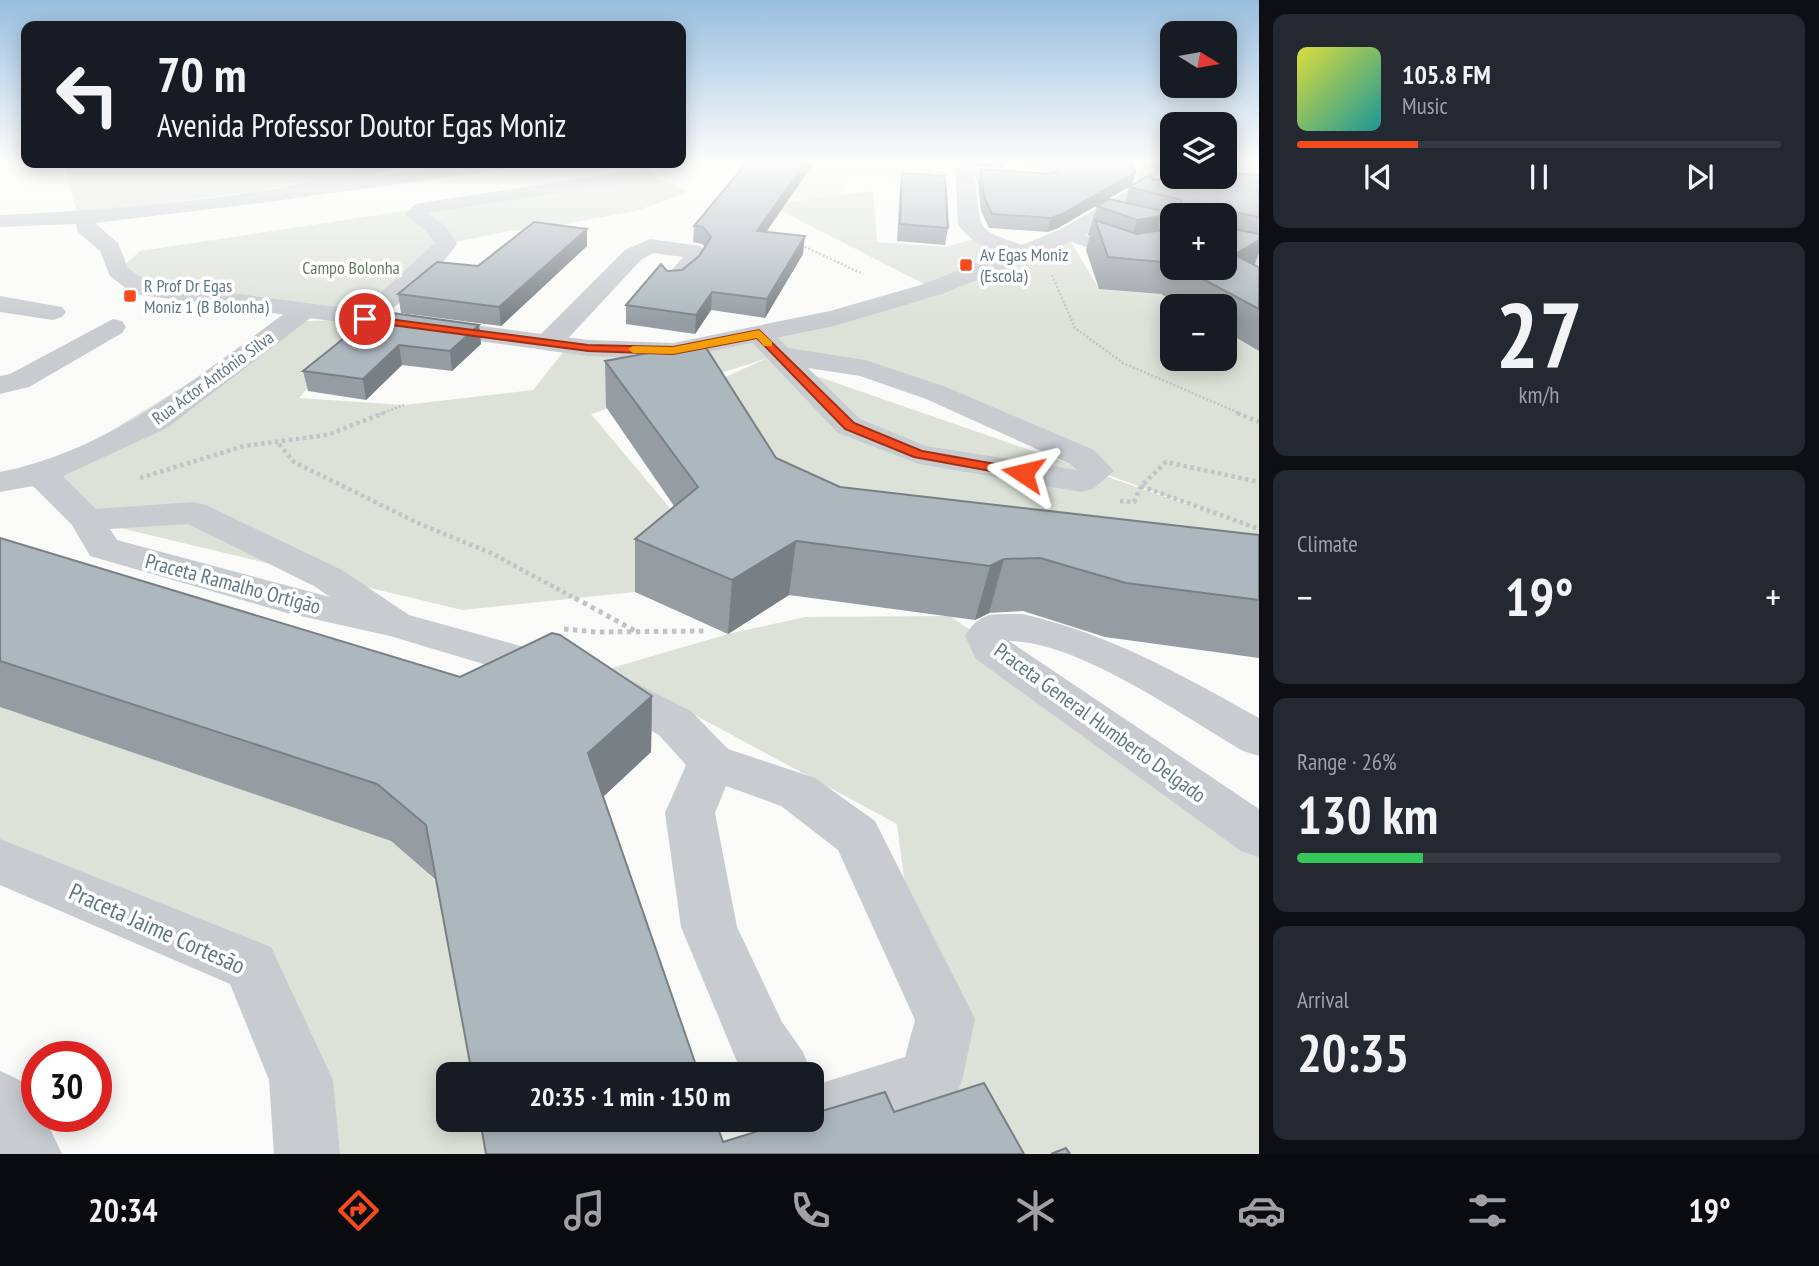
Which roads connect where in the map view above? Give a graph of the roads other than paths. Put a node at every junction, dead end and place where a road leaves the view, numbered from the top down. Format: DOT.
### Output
graph roads {
  1 [pos="155,214"];
  2 [pos="416,214"];
  3 [pos="968,214"];
  4 [pos="1105,214"];
  5 [pos="1098,218"];
  6 [pos="0,221"];
  7 [pos="1128,226"];
  8 [pos="107,229"];
  9 [pos="0,232"];
  10 [pos="1057,239"];
  11 [pos="1022,253"];
  12 [pos="1237,253"];
  13 [pos="1140,255"];
  14 [pos="1259,258"];
  15 [pos="675,281"];
  16 [pos="0,304"];
  17 [pos="304,311"];
  18 [pos="52,312"];
  19 [pos="365,319"];
  20 [pos="113,327"];
  21 [pos="548,343"];
  22 [pos="768,344"];
  23 [pos="0,385"];
  24 [pos="41,474"];
  25 [pos="0,482"];
  26 [pos="87,520"];
  27 [pos="395,624"];
  28 [pos="1259,739"];
  29 [pos="711,762"];
  30 [pos="1259,836"];
  31 [pos="0,862"];
  32 [pos="773,1062"];
  33 [pos="0,1103"];
  34 [pos="824,1115"];
  35 [pos="29,1154"];
  36 [pos="307,1154"];
  1 -- 8 [label="street"];
  2 -- 19 [label="street"];
  3 -- 11 [label="street"];
  4 -- 5 [label="street"];
  5 -- 7 [label="street"];
  5 -- 10 [label="street"];
  6 -- 8 [label="street"];
  8 -- 9 [label="street"];
  8 -- 17 [label="street"];
  10 -- 11 [label="street"];
  10 -- 13 [label="lane"];
  11 -- 22 [label="street"];
  12 -- 14 [label="street"];
  15 -- 21 [label="street"];
  16 -- 18 [label="street"];
  17 -- 19 [label="street"];
  17 -- 24 [label="street, Rua Actor António Silva"];
  19 -- 21 [label="street"];
  20 -- 23 [label="street"];
  21 -- 22 [label="street"];
  22 -- 22 [label="street"];
  24 -- 25 [label="street, Rua Actor António Silva"];
  24 -- 26 [label="street, Praceta Ramalho Ortigão"];
  26 -- 27 [label="street, Praceta Ramalho Ortigão"];
  26 -- 27 [label="street, Praceta Ramalho Ortigão"];
  27 -- 29 [label="street, Praceta Ramalho Ortigão"];
  28 -- 30 [label="street, Praceta General Humberto Delgado"];
  29 -- 32 [label="street"];
  29 -- 34 [label="street, Praceta Ramalho Ortigão"];
  31 -- 36 [label="street, Praceta Jaime Cortesão"];
  33 -- 35 [label="street"];
}
